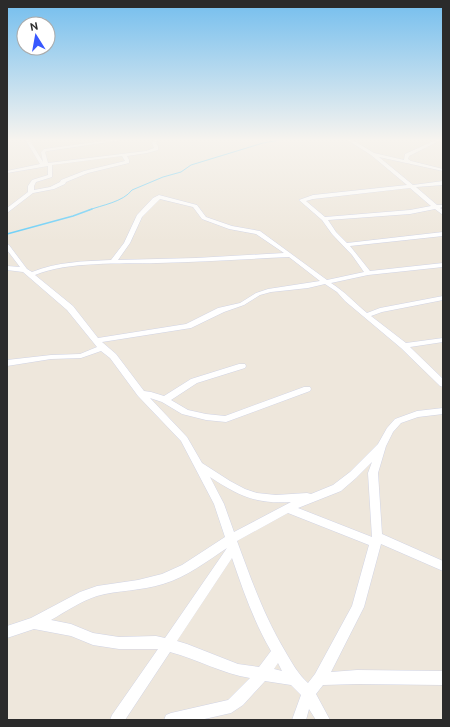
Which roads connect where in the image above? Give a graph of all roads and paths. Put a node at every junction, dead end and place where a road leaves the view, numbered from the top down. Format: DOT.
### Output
graph roads {
  1 [pos="50,173"];
  2 [pos="87,173"];
  3 [pos="395,173"];
  4 [pos="443,183"];
  5 [pos="412,187"];
  6 [pos="32,192"];
  7 [pos="443,205"];
  8 [pos="436,206"];
  9 [pos="7,211"];
  10 [pos="443,213"];
  11 [pos="324,219"];
  12 [pos="443,234"];
  13 [pos="346,245"];
  14 [pos="7,246"];
  15 [pos="290,255"];
  16 [pos="114,261"];
  17 [pos="443,265"];
  18 [pos="7,268"];
  19 [pos="28,272"];
  20 [pos="368,273"];
  21 [pos="328,282"];
  22 [pos="443,298"];
  23 [pos="367,315"];
  24 [pos="443,340"];
  25 [pos="99,344"];
  26 [pos="404,346"];
  27 [pos="7,363"];
  28 [pos="242,366"];
  29 [pos="443,384"];
  30 [pos="308,389"];
  31 [pos="141,394"];
  32 [pos="165,400"];
  33 [pos="443,410"];
  34 [pos="381,446"];
  35 [pos="199,466"];
  36 [pos="312,497"];
  37 [pos="288,508"];
  38 [pos="376,540"];
  39 [pos="232,544"];
  40 [pos="443,566"];
  41 [pos="34,623"];
  42 [pos="7,632"];
  43 [pos="167,644"];
  44 [pos="278,652"];
  45 [pos="263,674"];
  46 [pos="443,678"];
  47 [pos="294,679"];
  48 [pos="320,679"];
  49 [pos="308,693"];
  50 [pos="117,720"];
  51 [pos="171,720"];
  52 [pos="299,720"];
  53 [pos="323,720"];
  1 -- 6 [label="street"];
  2 -- 6 [label="street"];
  3 -- 5 [label="street"];
  4 -- 5 [label="street"];
  5 -- 8 [label="street"];
  5 -- 11 [label="street"];
  6 -- 9 [label="street"];
  7 -- 8 [label="street"];
  8 -- 10 [label="street"];
  8 -- 11 [label="street"];
  11 -- 13 [label="street"];
  12 -- 13 [label="street"];
  13 -- 20 [label="street"];
  14 -- 19 [label="street"];
  15 -- 16 [label="street"];
  15 -- 16 [label="street"];
  15 -- 21 [label="street"];
  16 -- 19 [label="street"];
  17 -- 20 [label="street"];
  18 -- 19 [label="street"];
  19 -- 25 [label="street"];
  20 -- 21 [label="street"];
  21 -- 23 [label="street"];
  21 -- 25 [label="street"];
  22 -- 23 [label="street"];
  23 -- 26 [label="street"];
  24 -- 26 [label="street"];
  25 -- 27 [label="street"];
  25 -- 31 [label="street"];
  26 -- 29 [label="street"];
  28 -- 32 [label="street"];
  30 -- 32 [label="street"];
  31 -- 32 [label="street"];
  31 -- 35 [label="street"];
  33 -- 34 [label="street"];
  34 -- 36 [label="street"];
  34 -- 38 [label="street"];
  35 -- 36 [label="street"];
  35 -- 39 [label="street"];
  36 -- 37 [label="street"];
  37 -- 38 [label="street"];
  37 -- 39 [label="street"];
  38 -- 40 [label="street"];
  38 -- 48 [label="street"];
  39 -- 41 [label="street"];
  39 -- 43 [label="street"];
  39 -- 44 [label="street"];
  41 -- 42 [label="street"];
  41 -- 43 [label="street"];
  43 -- 45 [label="street"];
  43 -- 50 [label="street"];
  44 -- 45 [label="street"];
  44 -- 47 [label="street"];
  45 -- 47 [label="street"];
  45 -- 51 [label="street"];
  46 -- 48 [label="street"];
  47 -- 49 [label="street"];
  48 -- 49 [label="street"];
  49 -- 52 [label="street"];
  49 -- 53 [label="street"];
}
